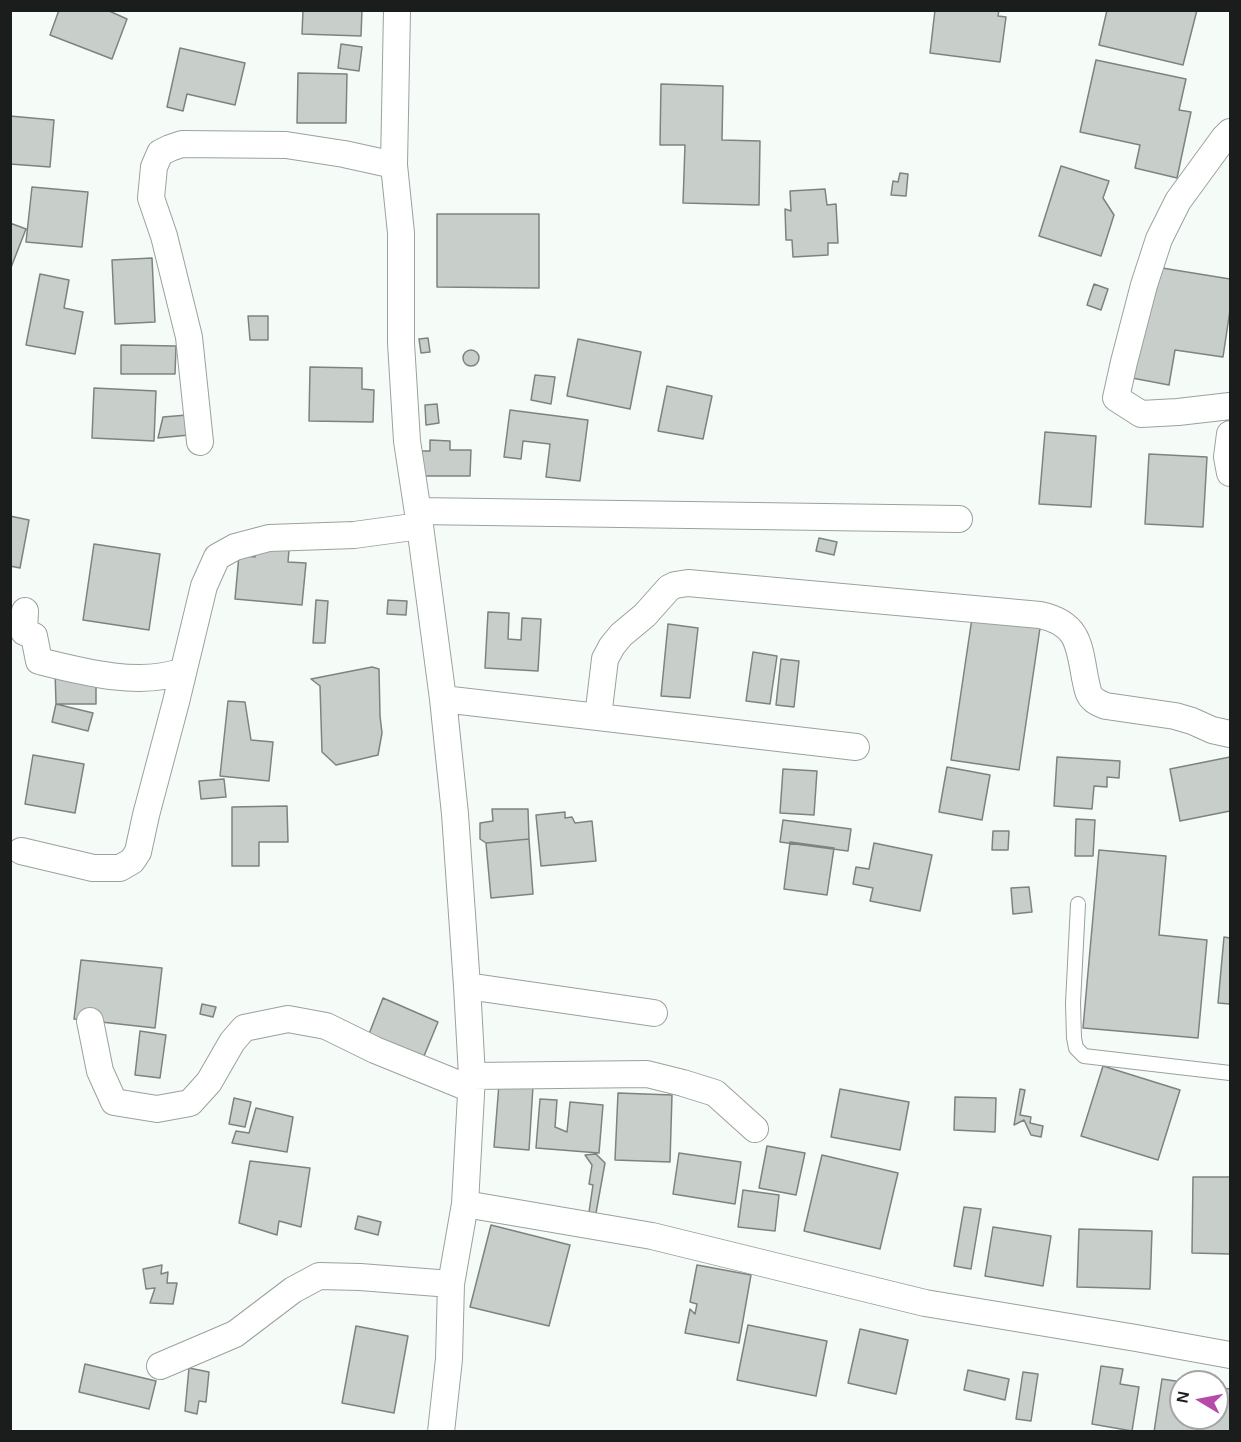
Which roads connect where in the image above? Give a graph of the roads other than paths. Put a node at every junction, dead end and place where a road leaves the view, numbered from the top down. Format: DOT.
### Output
graph roads {
  1 [pos="397,10"];
  2 [pos="1230,132"];
  3 [pos="394,165"];
  4 [pos="1230,406"];
  5 [pos="1230,434"];
  6 [pos="200,442"];
  7 [pos="1230,472"];
  8 [pos="419,518"];
  9 [pos="959,519"];
  10 [pos="25,611"];
  11 [pos="183,671"];
  12 [pos="443,699"];
  13 [pos="598,717"];
  14 [pos="1230,734"];
  15 [pos="856,747"];
  16 [pos="21,851"];
  17 [pos="1078,904"];
  18 [pos="467,986"];
  19 [pos="654,1013"];
  20 [pos="90,1021"];
  21 [pos="1230,1073"];
  22 [pos="471,1082"];
  23 [pos="755,1129"];
  24 [pos="465,1204"];
  25 [pos="452,1284"];
  26 [pos="1230,1355"];
  27 [pos="160,1366"];
  28 [pos="441,1431"];
  1 -- 3 [label="street"];
  2 -- 4 [label="street"];
  3 -- 6 [label="street"];
  3 -- 8 [label="street"];
  5 -- 7 [label="street"];
  8 -- 9 [label="street"];
  8 -- 11 [label="street"];
  8 -- 12 [label="street"];
  10 -- 11 [label="street"];
  11 -- 16 [label="street"];
  12 -- 13 [label="street"];
  12 -- 18 [label="street"];
  13 -- 14 [label="street"];
  13 -- 15 [label="street"];
  17 -- 21 [label="lane"];
  18 -- 19 [label="street"];
  18 -- 22 [label="street"];
  20 -- 22 [label="street"];
  22 -- 23 [label="street"];
  22 -- 24 [label="street"];
  24 -- 25 [label="street"];
  24 -- 26 [label="street"];
  25 -- 27 [label="street"];
  25 -- 28 [label="street"];
}
